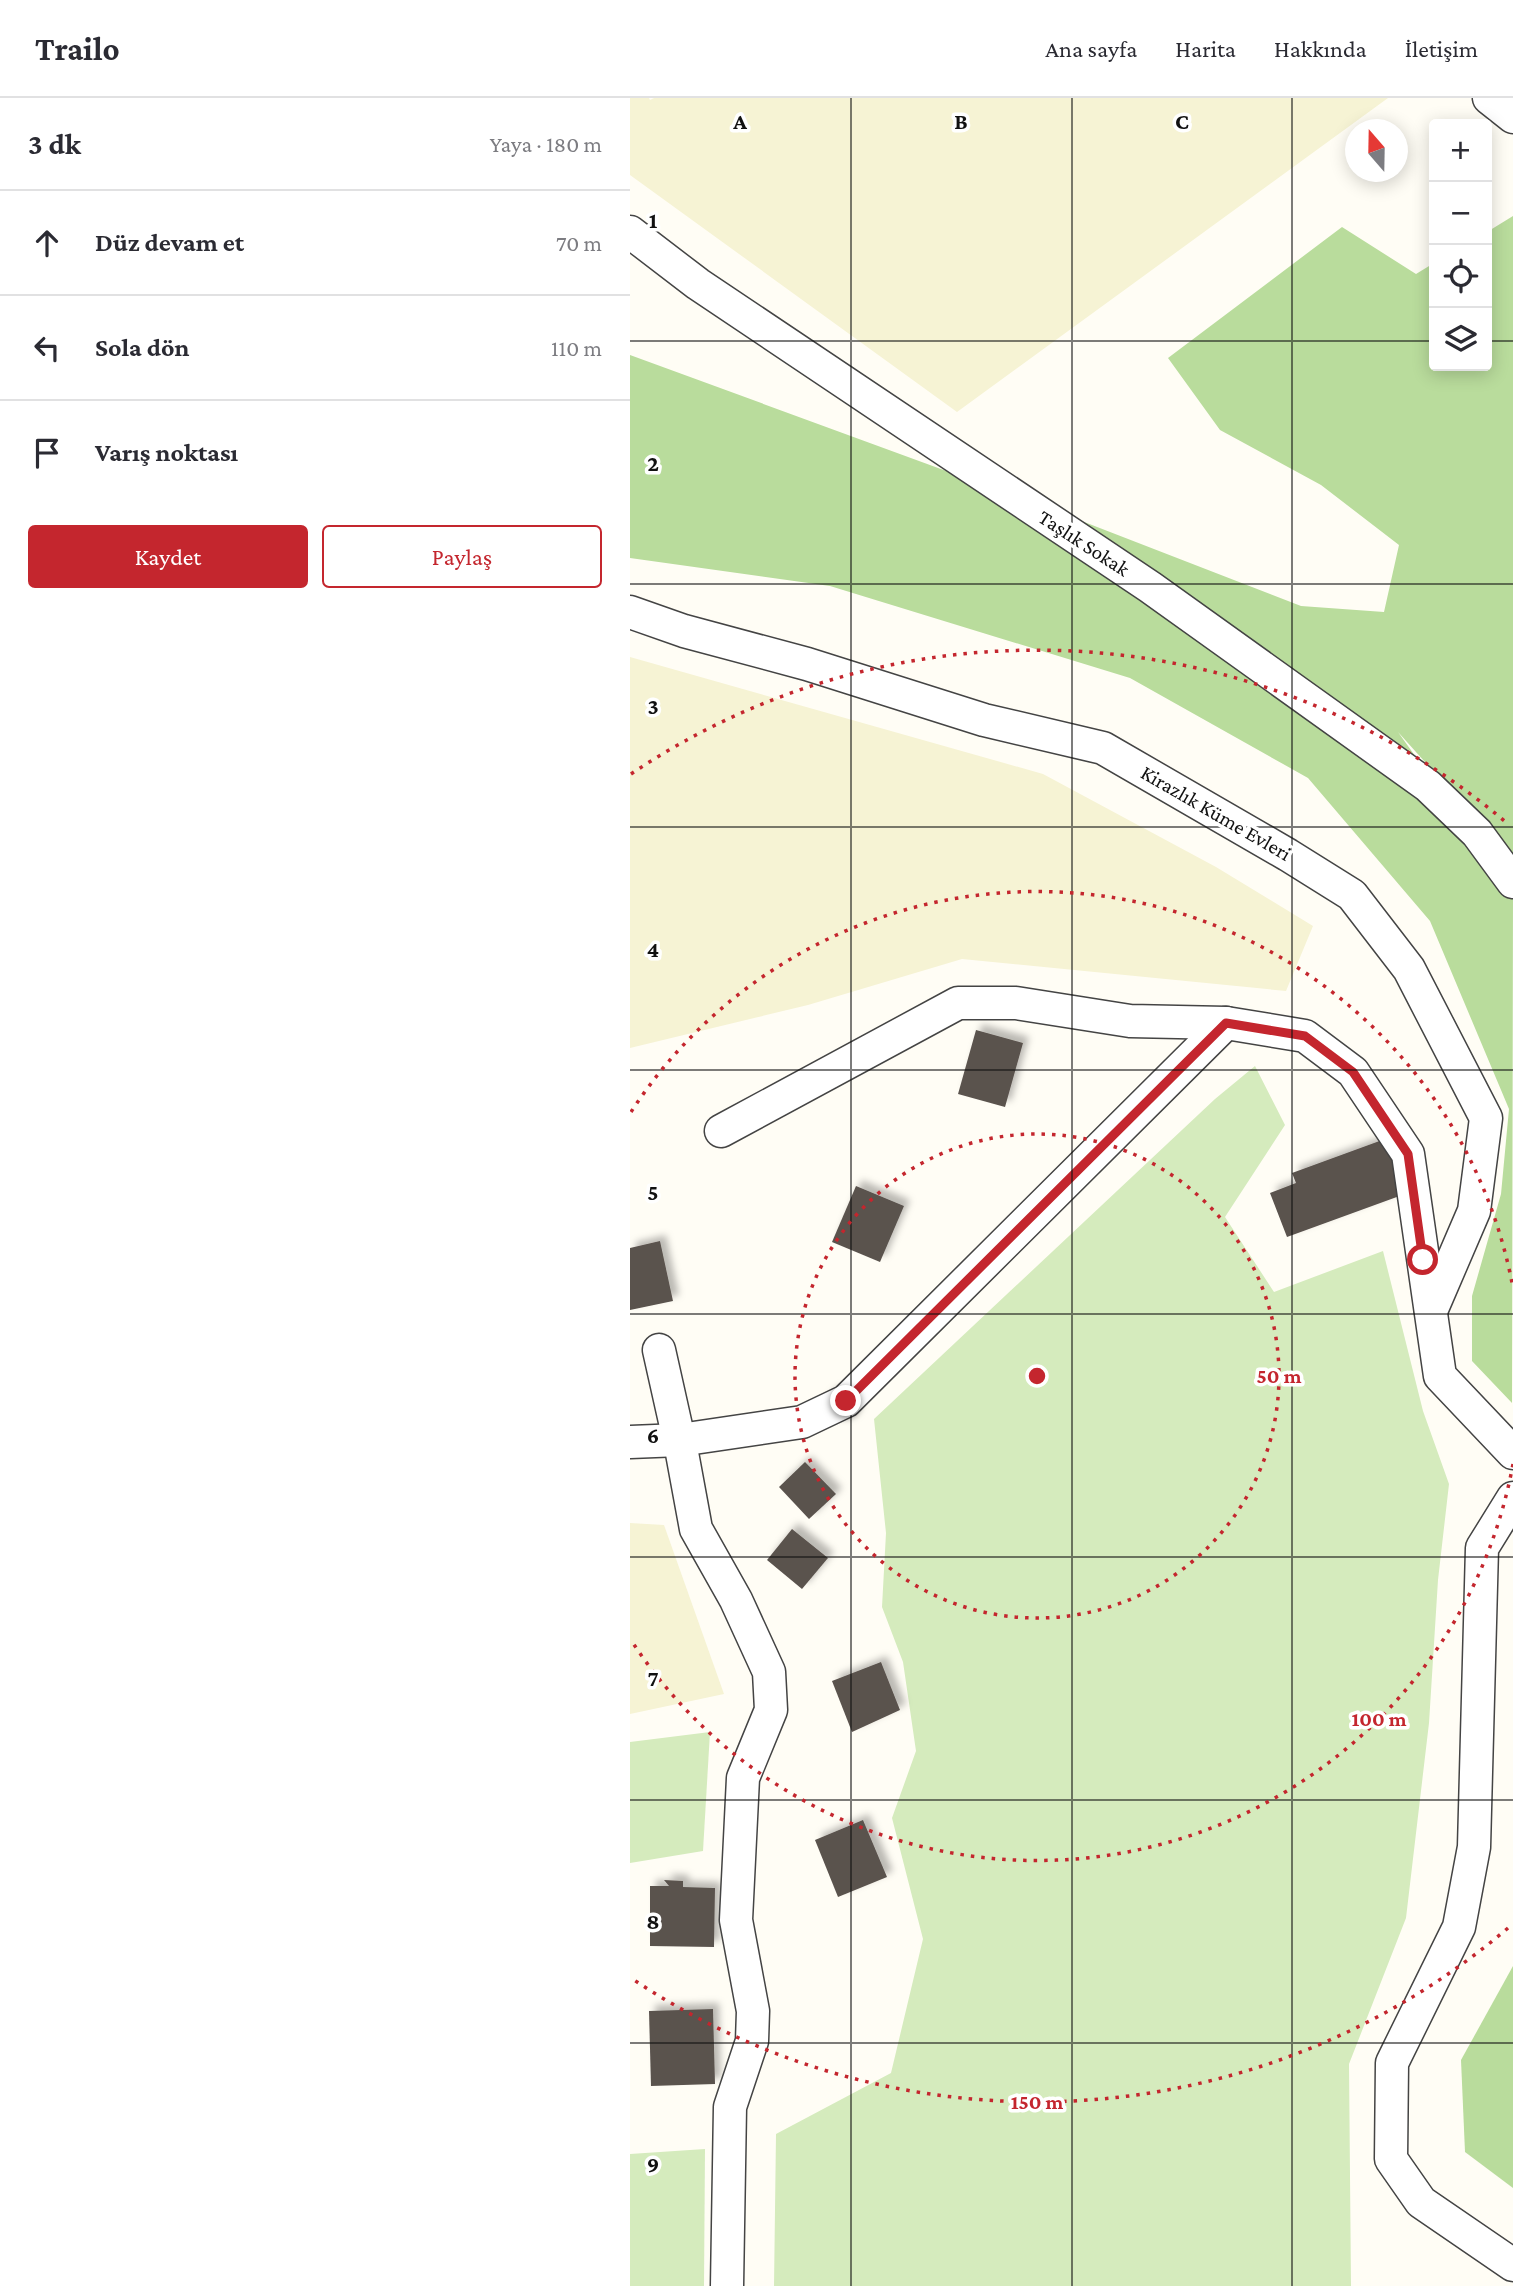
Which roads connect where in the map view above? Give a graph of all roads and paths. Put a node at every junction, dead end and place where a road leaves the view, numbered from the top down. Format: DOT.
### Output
graph roads {
  1 [pos="1489,98"];
  2 [pos="1513,117"];
  3 [pos="630,232"];
  4 [pos="630,612"];
  5 [pos="1513,882"];
  6 [pos="1226,1023"];
  7 [pos="721,1131"];
  8 [pos="1431,1311"];
  9 [pos="659,1350"];
  10 [pos="680,1440"];
  11 [pos="630,1442"];
  12 [pos="1513,1453"];
  13 [pos="1513,1498"];
  14 [pos="1513,2265"];
  15 [pos="727,2286"];
  1 -- 2 [label="street"];
  3 -- 5 [label="street, Taşlık Sokak"];
  4 -- 8 [label="street, Kirazlık Küme Evleri"];
  6 -- 7 [label="street"];
  6 -- 8 [label="street"];
  6 -- 10 [label="street"];
  8 -- 12 [label="street"];
  9 -- 10 [label="street"];
  10 -- 11 [label="street"];
  10 -- 15 [label="street"];
  13 -- 14 [label="street"];
}
